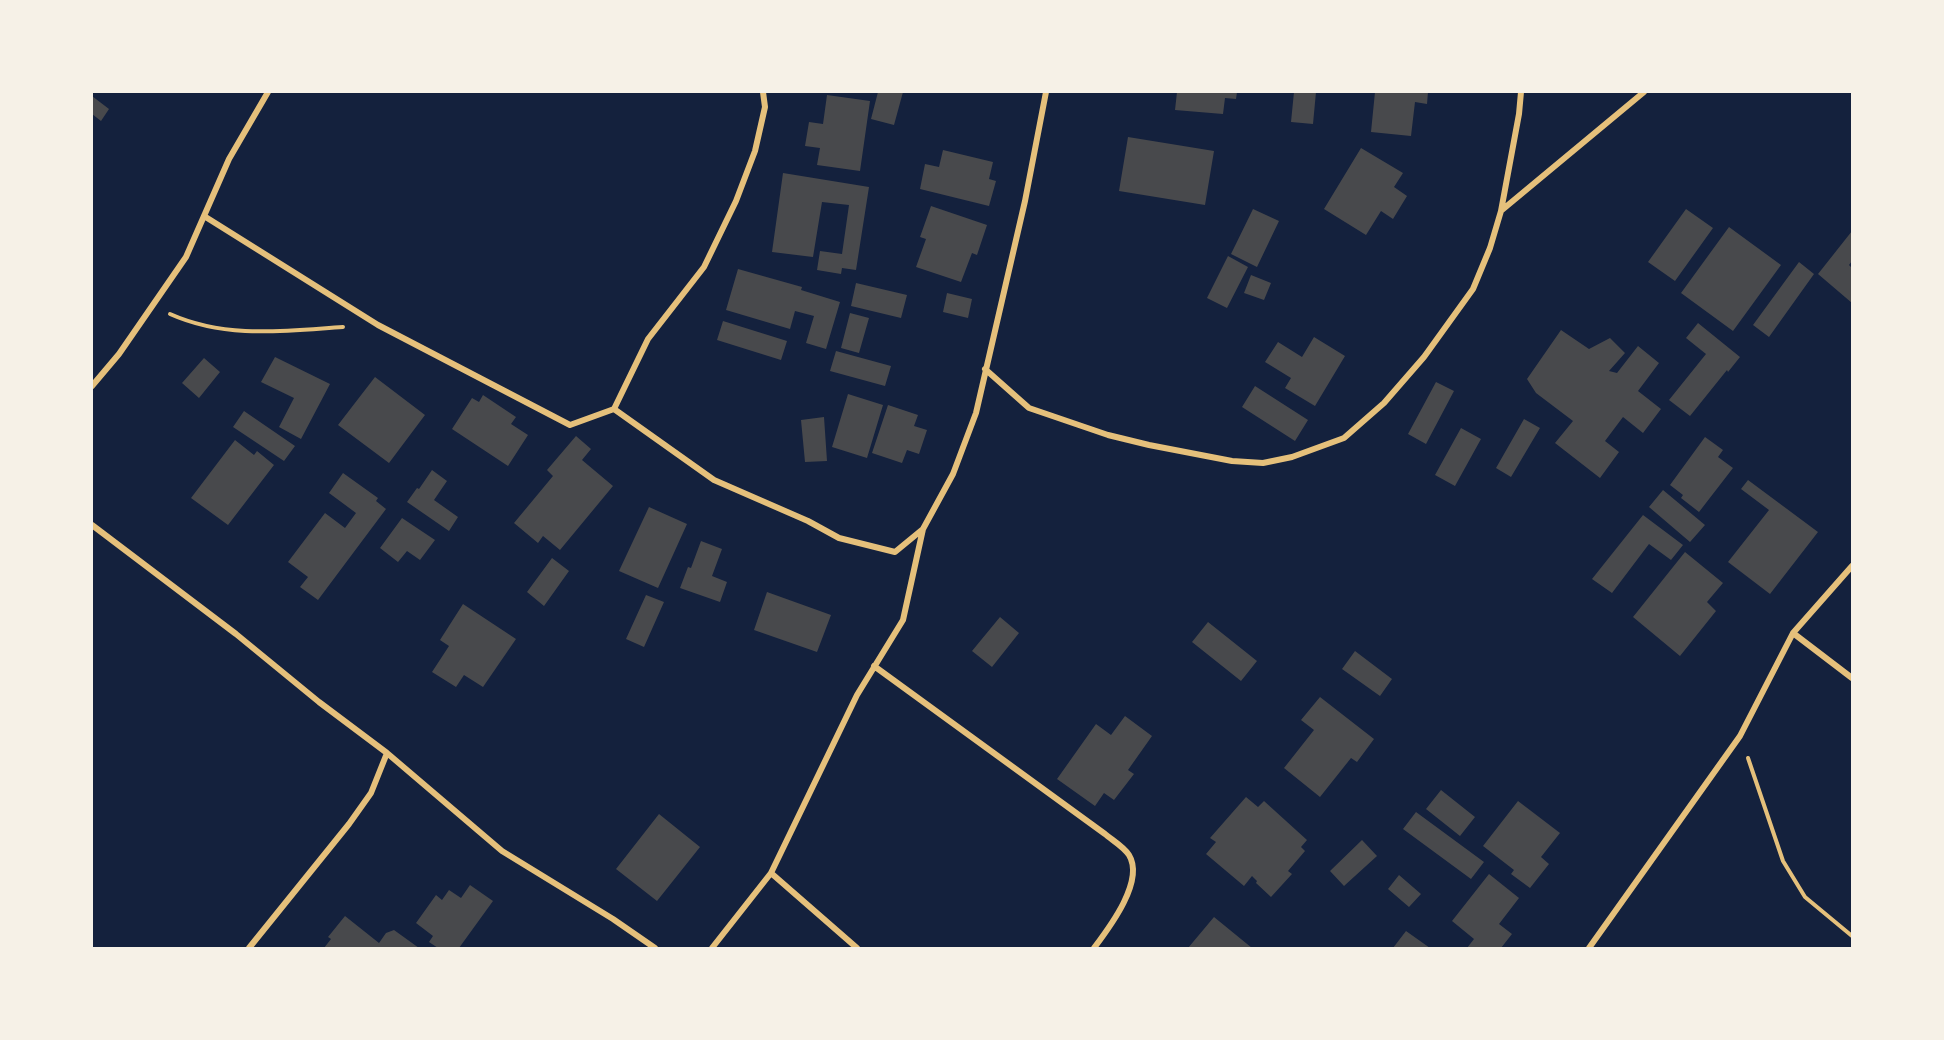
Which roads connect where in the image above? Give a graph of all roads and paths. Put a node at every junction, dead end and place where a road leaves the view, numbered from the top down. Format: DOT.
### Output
graph roads {
  1 [pos="268,92"];
  2 [pos="763,92"];
  3 [pos="1047,92"];
  4 [pos="1521,92"];
  5 [pos="1644,92"];
  6 [pos="1501,211"];
  7 [pos="204,216"];
  8 [pos="153,306"];
  9 [pos="378,325"];
  10 [pos="985,369"];
  11 [pos="92,386"];
  12 [pos="614,409"];
  13 [pos="92,525"];
  14 [pos="923,529"];
  15 [pos="1852,566"];
  16 [pos="1793,633"];
  17 [pos="874,666"];
  18 [pos="1852,678"];
  19 [pos="1740,736"];
  20 [pos="387,753"];
  21 [pos="771,873"];
  22 [pos="1852,936"];
  23 [pos="249,948"];
  24 [pos="655,948"];
  25 [pos="712,948"];
  26 [pos="857,948"];
  27 [pos="1094,948"];
  28 [pos="1589,948"];
  1 -- 7 [label="street"];
  2 -- 12 [label="street"];
  3 -- 10 [label="street"];
  4 -- 6 [label="street"];
  5 -- 6 [label="street"];
  6 -- 10 [label="street"];
  7 -- 8 [label="street"];
  7 -- 9 [label="street"];
  8 -- 9 [label="path"];
  8 -- 11 [label="street"];
  9 -- 12 [label="street"];
  10 -- 14 [label="street"];
  12 -- 14 [label="street"];
  13 -- 20 [label="street"];
  14 -- 17 [label="street"];
  15 -- 16 [label="street"];
  16 -- 18 [label="street"];
  16 -- 19 [label="street"];
  17 -- 21 [label="street"];
  17 -- 27 [label="street"];
  19 -- 22 [label="path"];
  19 -- 28 [label="street"];
  20 -- 23 [label="street"];
  20 -- 24 [label="street"];
  21 -- 25 [label="street"];
  21 -- 26 [label="street"];
}
